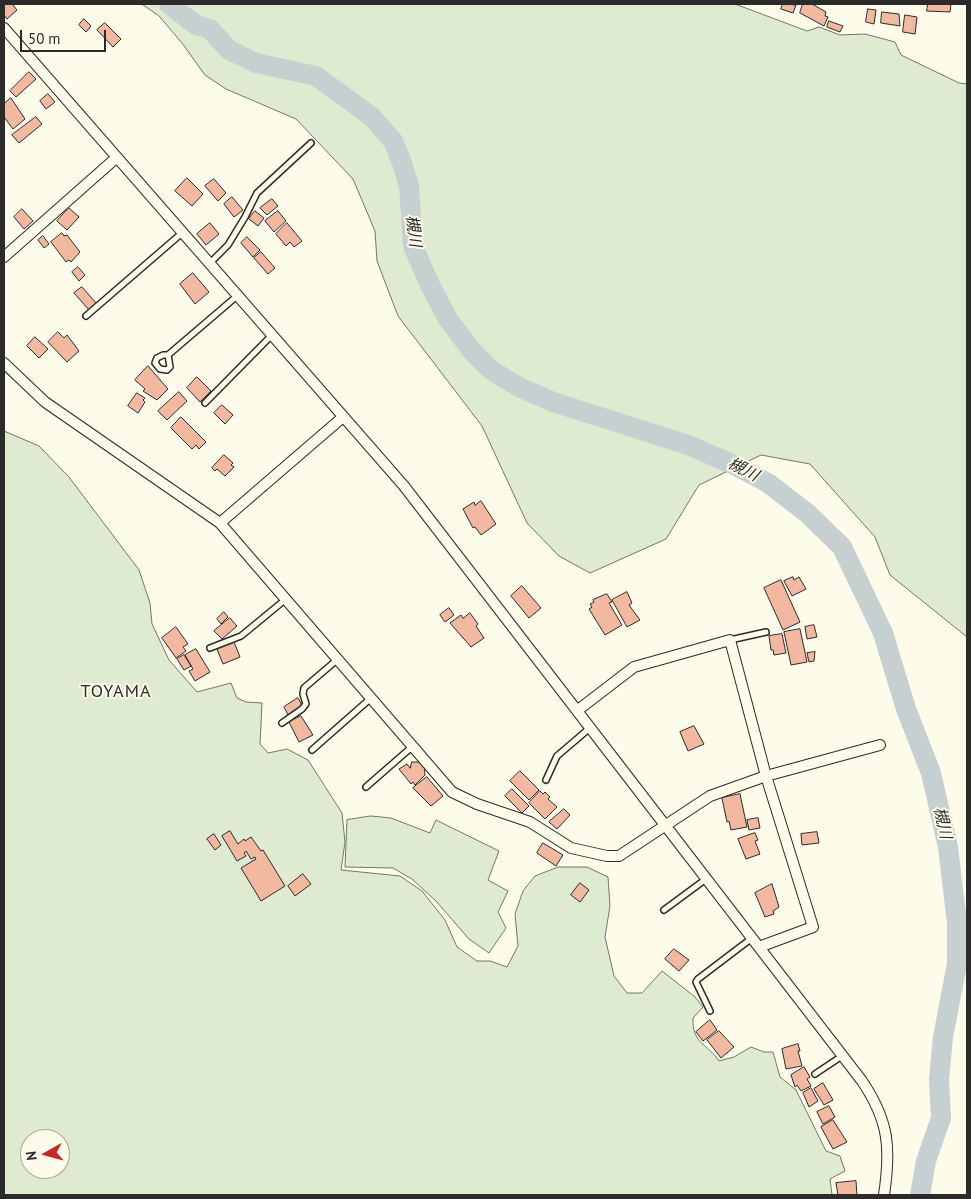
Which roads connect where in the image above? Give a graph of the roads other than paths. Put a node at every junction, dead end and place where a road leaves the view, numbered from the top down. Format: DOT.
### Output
graph roads {
  1 [pos="4,28"];
  2 [pos="311,143"];
  3 [pos="116,158"];
  4 [pos="182,233"];
  5 [pos="4,257"];
  6 [pos="209,263"];
  7 [pos="237,296"];
  8 [pos="86,316"];
  9 [pos="272,336"];
  10 [pos="168,355"];
  11 [pos="4,362"];
  12 [pos="205,403"];
  13 [pos="343,417"];
  14 [pos="220,523"];
  15 [pos="286,598"];
  16 [pos="766,632"];
  17 [pos="730,640"];
  18 [pos="210,648"];
  19 [pos="339,659"];
  20 [pos="372,697"];
  21 [pos="578,710"];
  22 [pos="282,723"];
  23 [pos="591,727"];
  24 [pos="414,745"];
  25 [pos="880,745"];
  26 [pos="312,750"];
  27 [pos="766,776"];
  28 [pos="546,780"];
  29 [pos="366,787"];
  30 [pos="665,825"];
  31 [pos="706,879"];
  32 [pos="664,910"];
  33 [pos="752,938"];
  34 [pos="759,947"];
  35 [pos="710,1011"];
  36 [pos="842,1056"];
  37 [pos="815,1074"];
  38 [pos="884,1195"];
  1 -- 3 [label="street"];
  2 -- 6 [label="lane"];
  3 -- 4 [label="street"];
  3 -- 5 [label="street"];
  4 -- 6 [label="street"];
  4 -- 8 [label="lane"];
  6 -- 7 [label="street"];
  7 -- 9 [label="street"];
  7 -- 10 [label="lane"];
  9 -- 12 [label="lane"];
  9 -- 13 [label="street"];
  11 -- 14 [label="street"];
  13 -- 14 [label="street"];
  13 -- 21 [label="street"];
  14 -- 15 [label="street"];
  15 -- 18 [label="lane"];
  15 -- 19 [label="street"];
  16 -- 17 [label="lane"];
  17 -- 21 [label="street"];
  17 -- 27 [label="street"];
  19 -- 20 [label="street"];
  19 -- 22 [label="lane"];
  20 -- 24 [label="street"];
  20 -- 26 [label="lane"];
  21 -- 23 [label="street"];
  23 -- 28 [label="lane"];
  23 -- 30 [label="street"];
  24 -- 29 [label="lane"];
  24 -- 30 [label="street"];
  25 -- 27 [label="street"];
  27 -- 30 [label="street"];
  27 -- 34 [label="street"];
  30 -- 31 [label="street"];
  31 -- 32 [label="lane"];
  31 -- 33 [label="street"];
  33 -- 34 [label="street"];
  33 -- 35 [label="lane"];
  34 -- 36 [label="street"];
  36 -- 37 [label="lane"];
  36 -- 38 [label="street"];
}
